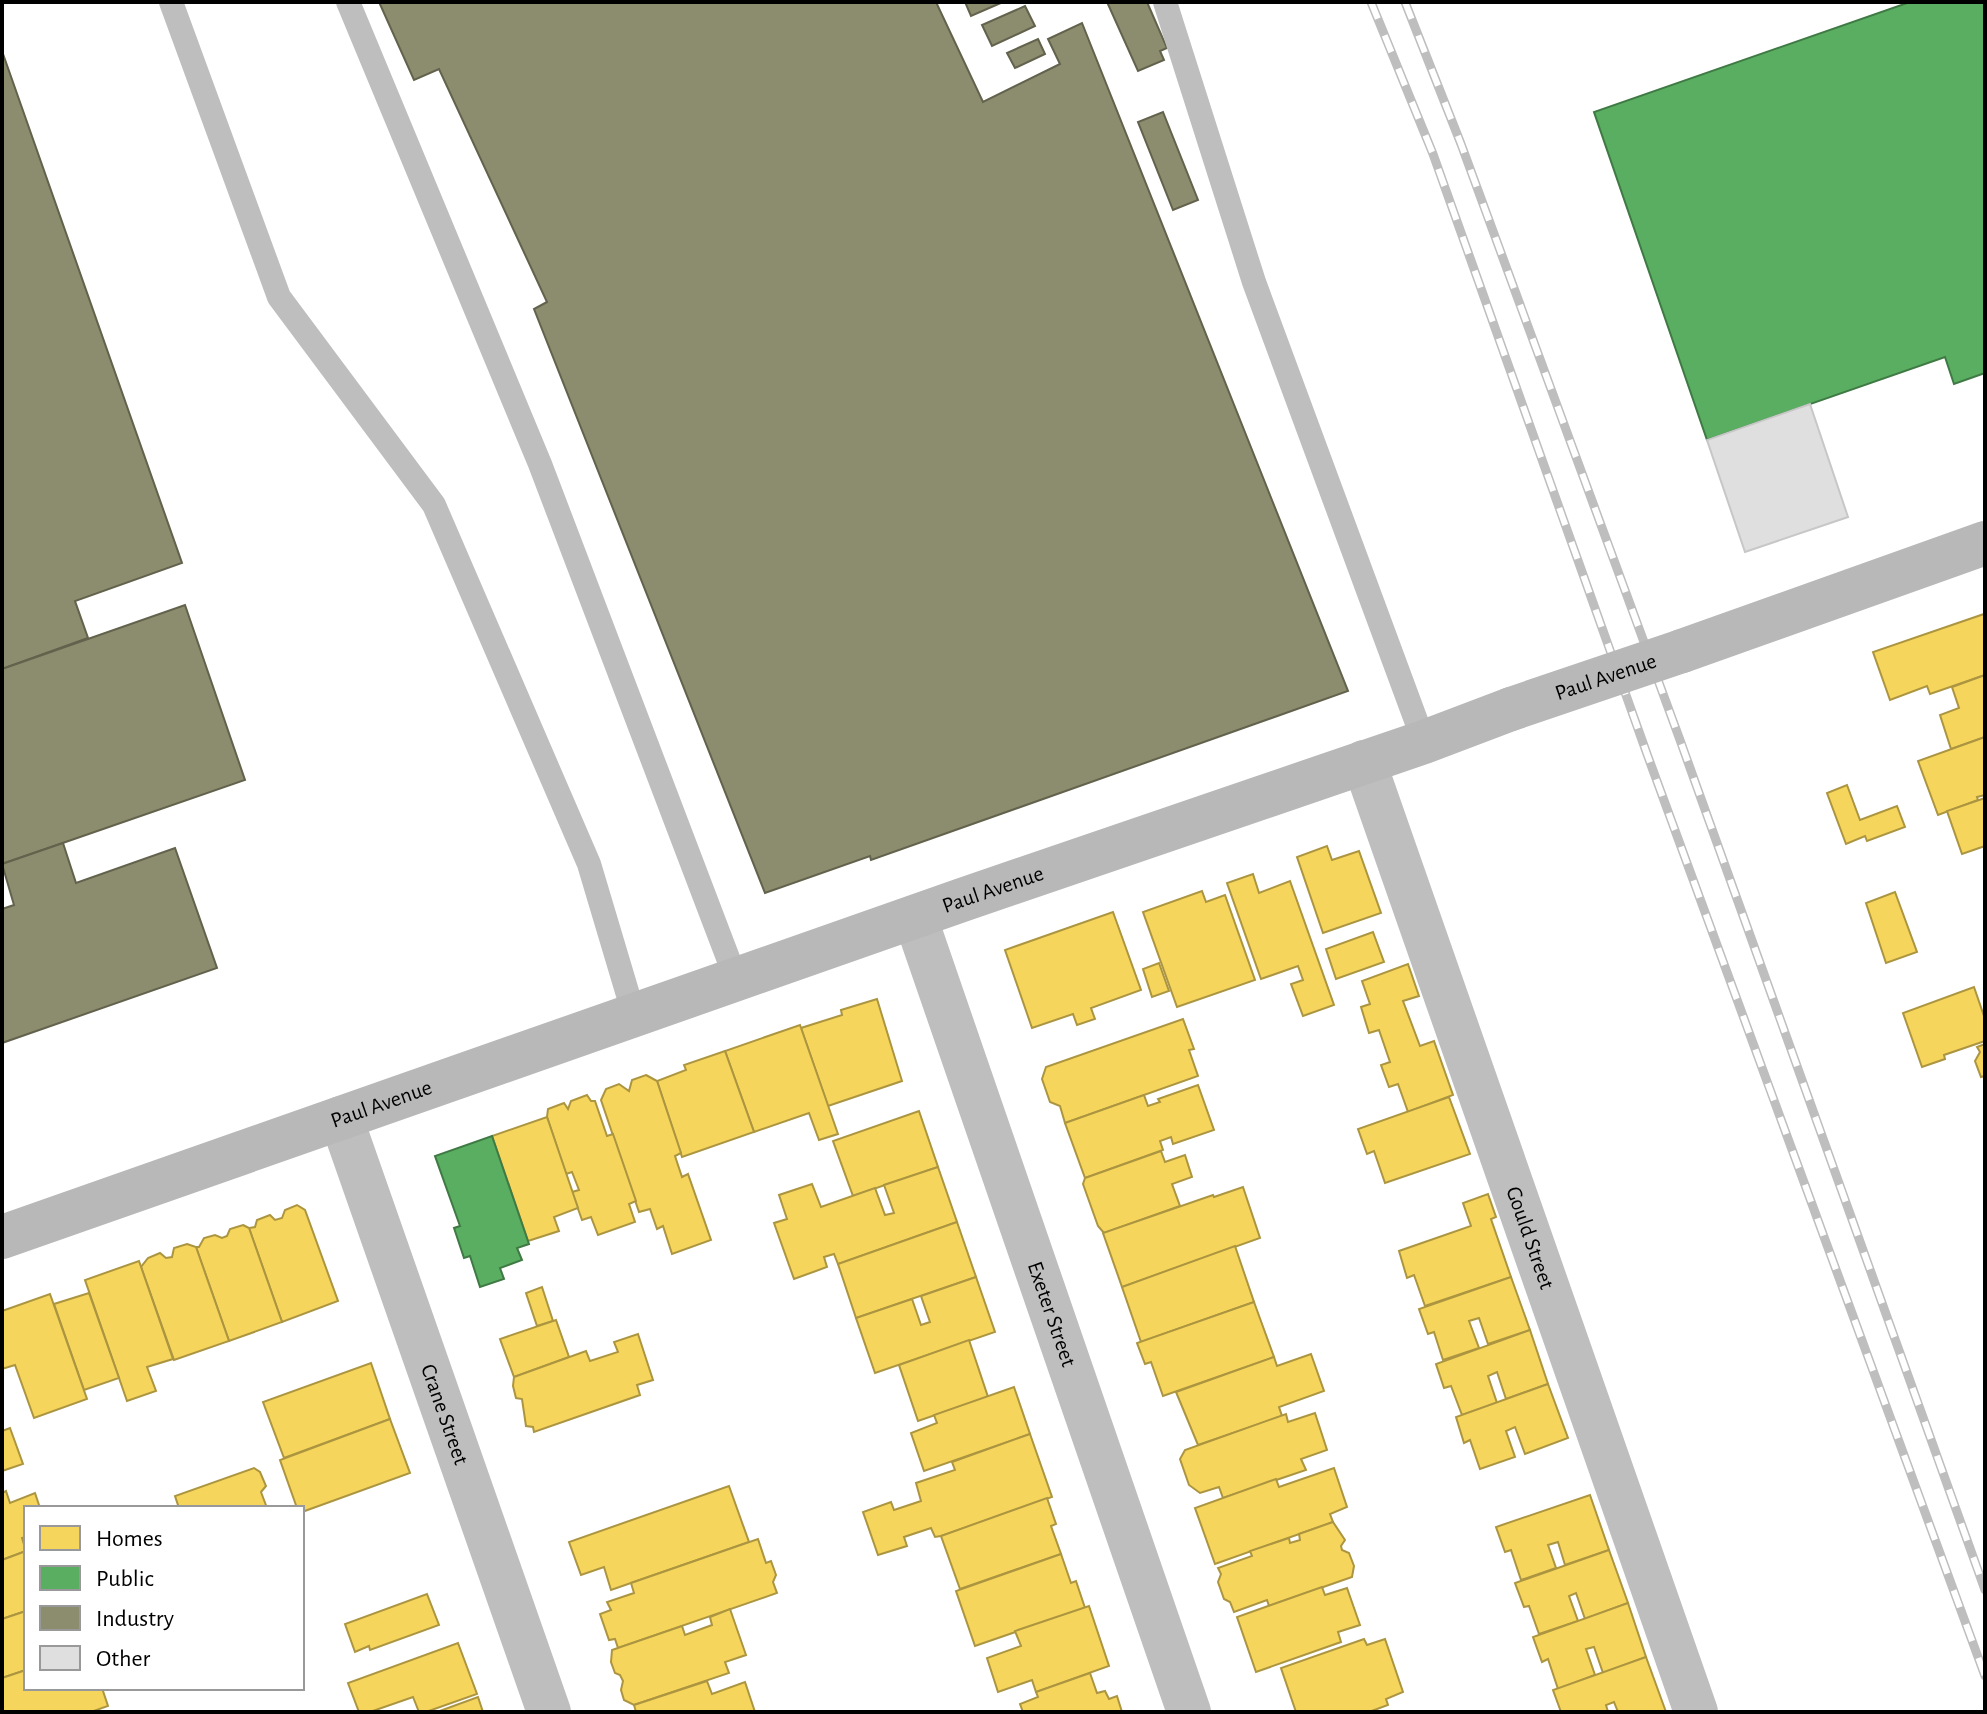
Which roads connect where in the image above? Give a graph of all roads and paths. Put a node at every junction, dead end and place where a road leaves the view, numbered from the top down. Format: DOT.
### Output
graph roads {
  1 [pos="171,2"];
  2 [pos="348,2"];
  3 [pos="1165,2"];
  4 [pos="1985,543"];
  5 [pos="1424,742"];
  6 [pos="1364,762"];
  7 [pos="915,917"];
  8 [pos="736,979"];
  9 [pos="634,1015"];
  10 [pos="341,1118"];
  11 [pos="2,1237"];
  12 [pos="549,1712"];
  13 [pos="1189,1712"];
  14 [pos="1696,1712"];
  1 -- 9 [label="lane"];
  2 -- 8 [label="lane"];
  3 -- 5 [label="lane"];
  4 -- 5 [label="main road, Paul Avenue, bridge"];
  5 -- 6 [label="main road, Paul Avenue"];
  6 -- 7 [label="main road, Paul Avenue"];
  6 -- 14 [label="street, Gould Street"];
  7 -- 8 [label="main road, Paul Avenue"];
  7 -- 13 [label="street, Exeter Street"];
  8 -- 9 [label="main road, Paul Avenue"];
  9 -- 10 [label="main road, Paul Avenue"];
  10 -- 11 [label="main road, Paul Avenue"];
  10 -- 12 [label="street, Crane Street"];
}
